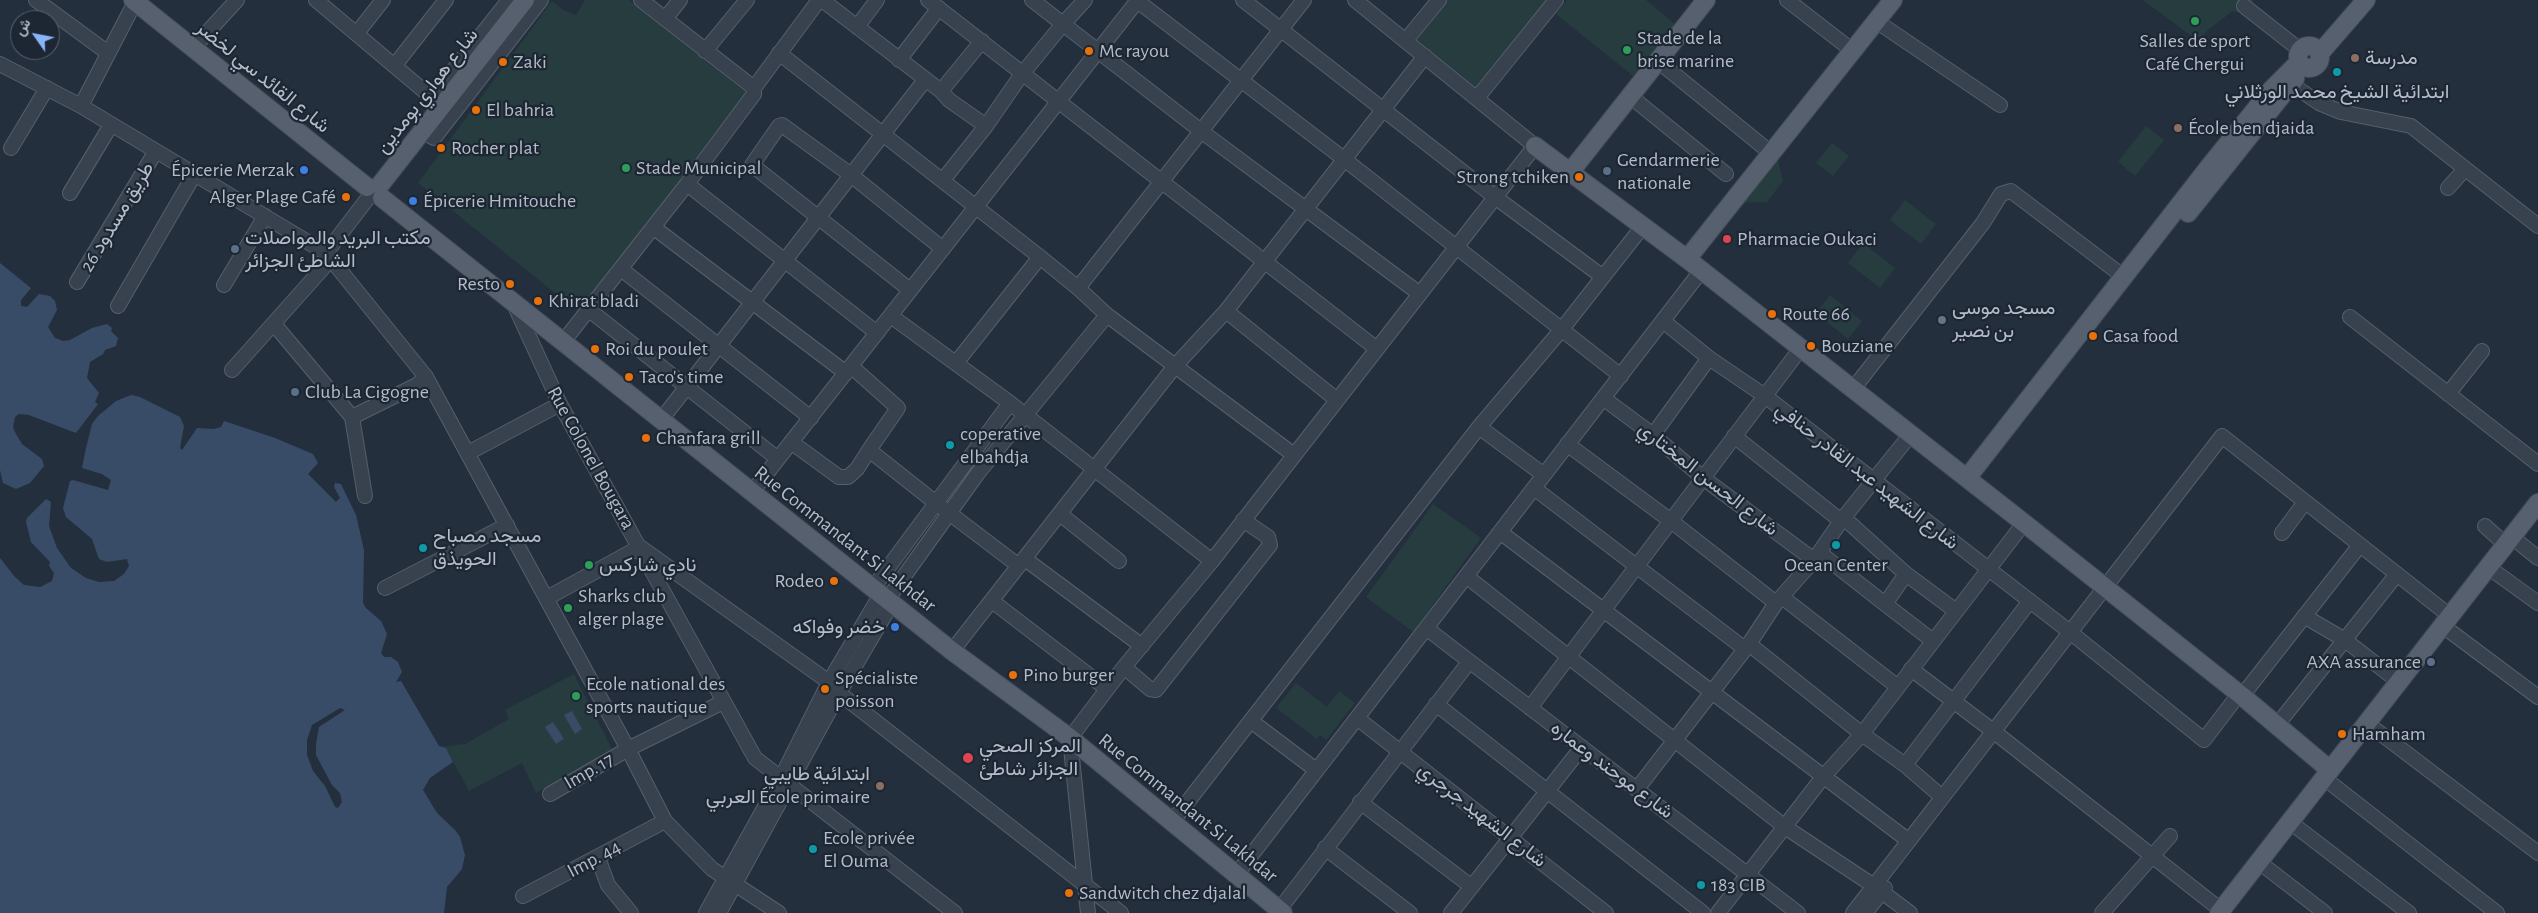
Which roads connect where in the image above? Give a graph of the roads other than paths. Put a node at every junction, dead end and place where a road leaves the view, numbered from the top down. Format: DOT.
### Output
graph roads {
  1 [pos="36,0"];
  2 [pos="237,0"];
  3 [pos="383,0"];
  4 [pos="446,0"];
  5 [pos="509,0"];
  6 [pos="525,0"];
  7 [pos="541,0"];
  8 [pos="641,0"];
  9 [pos="680,0"];
  10 [pos="747,0"];
  11 [pos="821,0"];
  12 [pos="877,0"];
  13 [pos="1032,0"];
  14 [pos="1085,0"];
  15 [pos="1137,0"];
  16 [pos="1243,0"];
  17 [pos="1304,0"];
  18 [pos="1439,0"];
  19 [pos="1556,0"];
  20 [pos="1706,0"];
  21 [pos="1787,0"];
  22 [pos="1893,0"];
  23 [pos="2356,0"];
  24 [pos="2366,0"];
  25 [pos="134,1"];
  26 [pos="320,1"];
  27 [pos="1360,2"];
  28 [pos="934,4"];
  29 [pos="2244,6"];
  30 [pos="665,19"];
  31 [pos="1876,21"];
  32 [pos="1062,24"];
  33 [pos="856,27"];
  34 [pos="1282,29"];
  35 [pos="357,33"];
  36 [pos="1406,40"];
  37 [pos="982,41"];
  38 [pos="193,48"];
  39 [pos="1853,50"];
  40 [pos="706,51"];
  41 [pos="1097,52"];
  42 [pos="108,53"];
  43 [pos="779,53"];
  44 [pos="1425,56"];
  45 [pos="2308,56"];
  46 [pos="899,60"];
  47 [pos="1658,61"];
  48 [pos="395,65"];
  49 [pos="1,67"];
  50 [pos="1022,74"];
  51 [pos="925,80"];
  52 [pos="1242,80"];
  53 [pos="2291,84"];
  54 [pos="47,88"];
  55 [pos="754,88"];
  56 [pos="941,91"];
  57 [pos="1630,96"];
  58 [pos="1476,98"];
  59 [pos="437,101"];
  60 [pos="1058,102"];
  61 [pos="2000,105"];
  62 [pos="81,106"];
  63 [pos="1384,109"];
  64 [pos="111,125"];
  65 [pos="986,126"];
  66 [pos="422,131"];
  67 [pos="1201,131"];
  68 [pos="883,134"];
  69 [pos="1535,146"];
  70 [pos="11,148"];
  71 [pos="156,151"];
  72 [pos="1771,153"];
  73 [pos="1344,159"];
  74 [pos="2465,169"];
  75 [pos="1570,171"];
  76 [pos="1726,174"];
  77 [pos="194,175"];
  78 [pos="851,175"];
  79 [pos="943,180"];
  80 [pos="1161,181"];
  81 [pos="687,184"];
  82 [pos="2448,188"];
  83 [pos="374,192"];
  84 [pos="70,193"];
  85 [pos="1495,197"];
  86 [pos="976,206"];
  87 [pos="1305,209"];
  88 [pos="265,216"];
  89 [pos="818,218"];
  90 [pos="1643,226"];
  91 [pos="2538,226"];
  92 [pos="653,227"];
  93 [pos="1456,248"];
  94 [pos="943,249"];
  95 [pos="328,256"];
  96 [pos="1040,257"];
  97 [pos="786,259"];
  98 [pos="1687,259"];
  99 [pos="1265,261"];
  100 [pos="621,269"];
  101 [pos="1701,271"];
  102 [pos="1603,277"];
  103 [pos="2124,277"];
  104 [pos="77,282"];
  105 [pos="224,285"];
  106 [pos="1078,288"];
  107 [pos="910,290"];
  108 [pos="1420,294"];
  109 [pos="513,302"];
  110 [pos="753,302"];
  111 [pos="118,306"];
  112 [pos="588,309"];
  113 [pos="1226,311"];
  114 [pos="1106,315"];
  115 [pos="891,316"];
  116 [pos="2350,317"];
  117 [pos="1662,321"];
  118 [pos="274,324"];
  119 [pos="1562,329"];
  120 [pos="878,333"];
  121 [pos="563,342"];
  122 [pos="720,344"];
  123 [pos="1801,348"];
  124 [pos="1377,349"];
  125 [pos="2482,351"];
  126 [pos="1709,358"];
  127 [pos="956,364"];
  128 [pos="1175,366"];
  129 [pos="232,370"];
  130 [pos="848,370"];
  131 [pos="1621,376"];
  132 [pos="426,377"];
  133 [pos="687,387"];
  134 [pos="1853,389"];
  135 [pos="2448,394"];
  136 [pos="1765,396"];
  137 [pos="1603,398"];
  138 [pos="1337,400"];
  139 [pos="1010,403"];
  140 [pos="560,404"];
  141 [pos="1026,416"];
  142 [pos="352,417"];
  143 [pos="811,418"];
  144 [pos="661,420"];
  145 [pos="1479,427"];
  146 [pos="1911,434"];
  147 [pos="1653,435"];
  148 [pos="1734,436"];
  149 [pos="792,442"];
  150 [pos="1567,444"];
  151 [pos="869,450"];
  152 [pos="468,453"];
  153 [pos="1294,455"];
  154 [pos="778,459"];
  155 [pos="2538,464"];
  156 [pos="1094,470"];
  157 [pos="1544,474"];
  158 [pos="1703,478"];
  159 [pos="1874,481"];
  160 [pos="1970,481"];
  161 [pos="1534,488"];
  162 [pos="752,492"];
  163 [pos="365,496"];
  164 [pos="2305,502"];
  165 [pos="936,503"];
  166 [pos="2538,503"];
  167 [pos="950,513"];
  168 [pos="1060,514"];
  169 [pos="1843,519"];
  170 [pos="1243,520"];
  171 [pos="1671,520"];
  172 [pos="2024,523"];
  173 [pos="507,525"];
  174 [pos="2485,526"];
  175 [pos="1500,532"];
  176 [pos="2282,533"];
  177 [pos="2509,541"];
  178 [pos="2360,544"];
  179 [pos="640,547"];
  180 [pos="1817,556"];
  181 [pos="2538,558"];
  182 [pos="1212,560"];
  183 [pos="1119,561"];
  184 [pos="1022,562"];
  185 [pos="1636,566"];
  186 [pos="2488,567"];
  187 [pos="1988,570"];
  188 [pos="1906,574"];
  189 [pos="2397,574"];
  190 [pos="1466,576"];
  191 [pos="385,588"];
  192 [pos="2108,590"];
  193 [pos="883,596"];
  194 [pos="547,598"];
  195 [pos="1779,600"];
  196 [pos="992,601"];
  197 [pos="2030,601"];
  198 [pos="2538,603"];
  199 [pos="1884,604"];
  200 [pos="1603,611"];
  201 [pos="1956,611"];
  202 [pos="2304,616"];
  203 [pos="2447,621"];
  204 [pos="1426,628"];
  205 [pos="2073,635"];
  206 [pos="2345,640"];
  207 [pos="1933,641"];
  208 [pos="1142,646"];
  209 [pos="1747,646"];
  210 [pos="952,651"];
  211 [pos="1568,657"];
  212 [pos="1469,662"];
  213 [pos="1124,667"];
  214 [pos="1911,669"];
  215 [pos="829,682"];
  216 [pos="2399,682"];
  217 [pos="1898,687"];
  218 [pos="1107,689"];
  219 [pos="839,693"];
  220 [pos="1711,693"];
  221 [pos="2240,695"];
  222 [pos="2538,697"];
  223 [pos="723,702"];
  224 [pos="1953,702"];
  225 [pos="1436,704"];
  226 [pos="1530,708"];
  227 [pos="1357,718"];
  228 [pos="1251,721"];
  229 [pos="2368,724"];
  230 [pos="2277,725"];
  231 [pos="1862,734"];
  232 [pos="1997,734"];
  233 [pos="1070,738"];
  234 [pos="1676,739"];
  235 [pos="1582,748"];
  236 [pos="628,749"];
  237 [pos="1400,751"];
  238 [pos="1906,765"];
  239 [pos="1316,770"];
  240 [pos="2327,774"];
  241 [pos="1823,777"];
  242 [pos="786,782"];
  243 [pos="1548,790"];
  244 [pos="1637,790"];
  245 [pos="550,794"];
  246 [pos="1942,797"];
  247 [pos="1360,802"];
  248 [pos="665,821"];
  249 [pos="1172,822"];
  250 [pos="2290,822"];
  251 [pos="1785,827"];
  252 [pos="2170,836"];
  253 [pos="1511,838"];
  254 [pos="1909,841"];
  255 [pos="1325,848"];
  256 [pos="2538,853"];
  257 [pos="2154,857"];
  258 [pos="598,858"];
  259 [pos="2259,862"];
  260 [pos="1236,875"];
  261 [pos="1748,875"];
  262 [pos="730,882"];
  263 [pos="1085,884"];
  264 [pos="1472,887"];
  265 [pos="1878,889"];
  266 [pos="524,896"];
  267 [pos="1281,912"];
  268 [pos="2220,912"];
  269 [pos="631,913"];
  270 [pos="706,913"];
  271 [pos="720,913"];
  272 [pos="779,913"];
  273 [pos="955,913"];
  274 [pos="1088,913"];
  275 [pos="1121,913"];
  276 [pos="1410,913"];
  277 [pos="1451,913"];
  278 [pos="1605,913"];
  279 [pos="1703,913"];
  280 [pos="1718,913"];
  281 [pos="1798,913"];
  282 [pos="1853,913"];
  283 [pos="1865,913"];
  284 [pos="1910,913"];
  285 [pos="2102,913"];
  286 [pos="2325,913"];
  287 [pos="2409,913"];
  288 [pos="2497,913"];
  1 -- 42 [label="street"];
  2 -- 38 [label="street"];
  3 -- 35 [label="street"];
  4 -- 48 [label="street"];
  5 -- 59 [label="street"];
  6 -- 59 [label="main road, شارع هواري بومدين"];
  7 -- 66 [label="street"];
  8 -- 30 [label="street"];
  9 -- 30 [label="street"];
  10 -- 40 [label="street"];
  11 -- 33 [label="street"];
  11 -- 43 [label="street"];
  12 -- 33 [label="street"];
  13 -- 32 [label="street"];
  14 -- 32 [label="street"];
  15 -- 41 [label="street"];
  15 -- 52 [label="street"];
  16 -- 34 [label="street"];
  17 -- 34 [label="street"];
  18 -- 36 [label="street"];
  19 -- 58 [label="street"];
  20 -- 47 [label="main road"];
  21 -- 39 [label="street"];
  22 -- 31 [label="main road"];
  23 -- 45 [label="main road"];
  24 -- 45 [label="main road"];
  25 -- 38 [label="main road, شارع القائد سي لخضر"];
  25 -- 42 [label="street"];
  26 -- 35 [label="street"];
  27 -- 36 [label="street"];
  28 -- 37 [label="street"];
  28 -- 46 [label="street"];
  29 -- 45 [label="street"];
  30 -- 40 [label="street"];
  31 -- 39 [label="main road"];
  31 -- 61 [label="street"];
  32 -- 41 [label="street"];
  32 -- 50 [label="street"];
  33 -- 46 [label="street"];
  34 -- 52 [label="street"];
  34 -- 63 [label="street"];
  35 -- 48 [label="street"];
  36 -- 44 [label="street"];
  37 -- 50 [label="street"];
  37 -- 56 [label="street"];
  38 -- 83 [label="main road, شارع القائد سي لخضر"];
  39 -- 72 [label="main road"];
  40 -- 55 [label="street"];
  41 -- 60 [label="street"];
  41 -- 67 [label="street"];
  42 -- 62 [label="street"];
  43 -- 55 [label="street"];
  43 -- 68 [label="street"];
  44 -- 58 [label="street"];
  44 -- 63 [label="street"];
  45 -- 53 [label="main road"];
  45 -- 103 [label="main road"];
  46 -- 51 [label="street"];
  47 -- 57 [label="main road"];
  47 -- 72 [label="street"];
  48 -- 59 [label="street"];
  49 -- 54 [label="street"];
  50 -- 60 [label="street"];
  50 -- 65 [label="street"];
  51 -- 56 [label="street"];
  51 -- 68 [label="street"];
  52 -- 67 [label="street"];
  52 -- 73 [label="street"];
  53 -- 74 [label="street"];
  53 -- 160 [label="main road"];
  54 -- 62 [label="street"];
  54 -- 70 [label="street"];
  55 -- 81 [label="street"];
  56 -- 65 [label="street"];
  57 -- 75 [label="main road"];
  57 -- 76 [label="street"];
  58 -- 69 [label="street"];
  59 -- 66 [label="main road, شارع هواري بومدين"];
  60 -- 80 [label="street"];
  60 -- 86 [label="street"];
  62 -- 64 [label="street"];
  63 -- 73 [label="street"];
  63 -- 85 [label="street"];
  64 -- 71 [label="street"];
  64 -- 84 [label="street"];
  65 -- 79 [label="street"];
  66 -- 83 [label="main road, شارع هواري بومدين"];
  67 -- 80 [label="street"];
  67 -- 87 [label="street"];
  68 -- 78 [label="street"];
  68 -- 79 [label="street"];
  69 -- 75 [label="main road"];
  69 -- 85 [label="street"];
  71 -- 77 [label="street"];
  71 -- 104 [label="street, طريق مسدود 26"];
  72 -- 98 [label="main road"];
  73 -- 87 [label="street"];
  73 -- 93 [label="street"];
  74 -- 82 [label="street"];
  74 -- 91 [label="street"];
  75 -- 90 [label="main road"];
  77 -- 88 [label="street"];
  77 -- 111 [label="street"];
  78 -- 89 [label="street"];
  78 -- 89 [label="street"];
  78 -- 94 [label="street"];
  79 -- 86 [label="street"];
  80 -- 99 [label="street"];
  80 -- 106 [label="street"];
  81 -- 92 [label="street"];
  81 -- 97 [label="street"];
  83 -- 95 [label="street"];
  83 -- 109 [label="main road, Rue Commandant Si Lakhdar"];
  85 -- 93 [label="street"];
  85 -- 102 [label="street"];
  86 -- 94 [label="street"];
  86 -- 96 [label="street"];
  87 -- 99 [label="street"];
  87 -- 108 [label="street"];
  88 -- 95 [label="street"];
  88 -- 105 [label="street"];
  89 -- 97 [label="street"];
  89 -- 107 [label="street"];
  90 -- 98 [label="main road"];
  90 -- 102 [label="street"];
  92 -- 100 [label="street"];
  92 -- 110 [label="street"];
  93 -- 108 [label="street"];
  93 -- 119 [label="street"];
  94 -- 107 [label="street"];
  95 -- 118 [label="street"];
  95 -- 132 [label="street"];
  96 -- 106 [label="street"];
  96 -- 127 [label="street"];
  97 -- 110 [label="street"];
  97 -- 120 [label="street"];
  98 -- 101 [label="main road"];
  99 -- 113 [label="street"];
  99 -- 124 [label="street"];
  100 -- 112 [label="street"];
  100 -- 122 [label="street"];
  101 -- 117 [label="street"];
  101 -- 123 [label="main road"];
  102 -- 119 [label="street"];
  103 -- 134 [label="street"];
  103 -- 160 [label="main road"];
  106 -- 114 [label="street"];
  107 -- 115 [label="street"];
  108 -- 124 [label="street"];
  109 -- 121 [label="main road, Rue Commandant Si Lakhdar"];
  109 -- 140 [label="street, Rue Colonel Bougara"];
  110 -- 122 [label="street"];
  110 -- 130 [label="street"];
  112 -- 121 [label="street"];
  112 -- 133 [label="street"];
  113 -- 128 [label="street"];
  113 -- 138 [label="street"];
  114 -- 128 [label="street"];
  114 -- 141 [label="street"];
  115 -- 120 [label="street"];
  115 -- 127 [label="street"];
  116 -- 135 [label="street"];
  117 -- 126 [label="street, شارع الشهيد عبد القادر حنافي"];
  117 -- 131 [label="street"];
  118 -- 129 [label="street"];
  118 -- 142 [label="street"];
  119 -- 131 [label="street"];
  119 -- 145 [label="street"];
  120 -- 130 [label="street"];
  121 -- 144 [label="main road, Rue Commandant Si Lakhdar"];
  122 -- 133 [label="street"];
  122 -- 143 [label="street"];
  123 -- 134 [label="main road"];
  123 -- 136 [label="street"];
  124 -- 138 [label="street"];
  125 -- 135 [label="street"];
  126 -- 136 [label="street, شارع الشهيد عبد القادر حنافي"];
  126 -- 147 [label="street"];
  127 -- 139 [label="street"];
  128 -- 153 [label="street"];
  128 -- 156 [label="street"];
  130 -- 143 [label="street"];
  130 -- 151 [label="street"];
  131 -- 137 [label="street"];
  132 -- 142 [label="street"];
  132 -- 152 [label="street"];
  133 -- 144 [label="street"];
  133 -- 154 [label="street"];
  134 -- 146 [label="main road"];
  135 -- 155 [label="street"];
  136 -- 148 [label="street"];
  136 -- 159 [label="street, شارع الشهيد عبد القادر حنافي"];
  137 -- 147 [label="street, شارع الحسن المختاري"];
  137 -- 150 [label="street"];
  138 -- 153 [label="street"];
  139 -- 141 [label="street"];
  139 -- 165 [label="street"];
  140 -- 152 [label="street"];
  140 -- 179 [label="street, Rue Colonel Bougara"];
  141 -- 156 [label="street"];
  141 -- 167 [label="street"];
  142 -- 163 [label="street"];
  143 -- 149 [label="street"];
  144 -- 162 [label="main road, Rue Commandant Si Lakhdar"];
  145 -- 157 [label="street"];
  145 -- 228 [label="street"];
  146 -- 159 [label="street"];
  146 -- 160 [label="main road"];
  147 -- 158 [label="street, شارع الحسن المختاري"];
  148 -- 158 [label="street"];
  148 -- 169 [label="street"];
  149 -- 151 [label="street"];
  149 -- 154 [label="street"];
  150 -- 157 [label="street"];
  150 -- 171 [label="street"];
  151 -- 165 [label="street"];
  152 -- 173 [label="street"];
  153 -- 170 [label="street"];
  154 -- 162 [label="street"];
  156 -- 168 [label="street"];
  156 -- 182 [label="street"];
  157 -- 161 [label="street"];
  158 -- 171 [label="street"];
  158 -- 180 [label="street, شارع الحسن المختاري"];
  159 -- 169 [label="street"];
  159 -- 187 [label="street, شارع الشهيد عبد القادر حنافي"];
  160 -- 172 [label="main road"];
  161 -- 175 [label="street"];
  161 -- 185 [label="street"];
  162 -- 193 [label="main road, Rue Commandant Si Lakhdar"];
  164 -- 176 [label="street"];
  164 -- 178 [label="street"];
  164 -- 192 [label="street"];
  165 -- 167 [label="street"];
  165 -- 193 [label="street"];
  166 -- 177 [label="main road"];
  167 -- 184 [label="street"];
  167 -- 193 [label="street"];
  168 -- 183 [label="street"];
  168 -- 184 [label="street"];
  169 -- 180 [label="street"];
  169 -- 188 [label="street"];
  170 -- 182 [label="street"];
  170 -- 213 [label="street"];
  171 -- 185 [label="street"];
  171 -- 195 [label="street"];
  172 -- 187 [label="street"];
  172 -- 192 [label="main road"];
  173 -- 191 [label="street"];
  173 -- 194 [label="street"];
  174 -- 177 [label="street"];
  175 -- 190 [label="street"];
  175 -- 200 [label="street"];
  177 -- 181 [label="street"];
  177 -- 186 [label="main road"];
  178 -- 189 [label="street"];
  178 -- 202 [label="street"];
  179 -- 194 [label="street"];
  179 -- 215 [label="street"];
  179 -- 223 [label="street, Rue Colonel Bougara"];
  180 -- 195 [label="street"];
  180 -- 199 [label="street, شارع الحسن المختاري"];
  182 -- 208 [label="street"];
  184 -- 196 [label="street"];
  184 -- 208 [label="street"];
  185 -- 200 [label="street"];
  185 -- 209 [label="street"];
  186 -- 198 [label="street"];
  186 -- 203 [label="main road"];
  187 -- 197 [label="street, شارع الشهيد عبد القادر حنافي"];
  187 -- 201 [label="street"];
  188 -- 199 [label="street"];
  188 -- 201 [label="street"];
  189 -- 203 [label="street"];
  189 -- 206 [label="street"];
  190 -- 204 [label="street"];
  190 -- 211 [label="street"];
  192 -- 205 [label="street"];
  192 -- 221 [label="main road"];
  193 -- 210 [label="main road, Rue Commandant Si Lakhdar"];
  193 -- 215 [label="street"];
  193 -- 219 [label="street"];
  194 -- 236 [label="street"];
  195 -- 209 [label="street"];
  195 -- 217 [label="street"];
  196 -- 210 [label="street"];
  196 -- 218 [label="street"];
  197 -- 205 [label="street, شارع الشهيد عبد القادر حنافي"];
  197 -- 224 [label="street"];
  199 -- 207 [label="street, شارع الحسن المختاري"];
  200 -- 211 [label="street"];
  200 -- 220 [label="street"];
  201 -- 207 [label="street"];
  202 -- 206 [label="street"];
  202 -- 221 [label="street"];
  203 -- 216 [label="main road"];
  203 -- 222 [label="street"];
  204 -- 212 [label="street, شارع موحند وعماره"];
  204 -- 227 [label="street"];
  205 -- 221 [label="street, شارع الشهيد عبد القادر حنافي"];
  205 -- 232 [label="street"];
  206 -- 216 [label="street"];
  206 -- 230 [label="street"];
  207 -- 214 [label="street"];
  208 -- 213 [label="street"];
  209 -- 220 [label="street"];
  209 -- 231 [label="street"];
  210 -- 233 [label="main road, Rue Commandant Si Lakhdar"];
  211 -- 226 [label="street"];
  211 -- 234 [label="street"];
  212 -- 225 [label="street"];
  212 -- 226 [label="street, شارع موحند وعماره"];
  213 -- 218 [label="street"];
  214 -- 217 [label="street"];
  214 -- 224 [label="street"];
  215 -- 219 [label="street"];
  215 -- 242 [label="street"];
  216 -- 229 [label="main road"];
  217 -- 231 [label="street"];
  218 -- 233 [label="street"];
  219 -- 242 [label="street"];
  219 -- 263 [label="street"];
  220 -- 234 [label="street"];
  220 -- 241 [label="street"];
  221 -- 230 [label="main road"];
  223 -- 236 [label="street, Imp. 17"];
  223 -- 242 [label="street, Rue Colonel Bougara"];
  224 -- 232 [label="street"];
  224 -- 238 [label="street"];
  225 -- 237 [label="street"];
  225 -- 243 [label="street"];
  226 -- 235 [label="street, شارع موحند وعماره"];
  227 -- 237 [label="street, شارع الشهيد جرجري"];
  227 -- 239 [label="street"];
  228 -- 239 [label="street"];
  228 -- 249 [label="street"];
  229 -- 240 [label="main road"];
  229 -- 256 [label="street"];
  230 -- 240 [label="main road"];
  231 -- 238 [label="street"];
  231 -- 241 [label="street"];
  232 -- 246 [label="street"];
  232 -- 257 [label="street"];
  232 -- 265 [label="street"];
  233 -- 249 [label="main road, Rue Commandant Si Lakhdar"];
  233 -- 263 [label="street"];
  234 -- 244 [label="street"];
  234 -- 251 [label="street"];
  235 -- 243 [label="street"];
  235 -- 244 [label="street, شارع موحند وعماره"];
  236 -- 245 [label="street, Imp. 17"];
  236 -- 248 [label="street"];
  237 -- 247 [label="street"];
  237 -- 253 [label="street, شارع الشهيد جرجري"];
  238 -- 246 [label="street"];
  239 -- 260 [label="street"];
  240 -- 250 [label="main road"];
  240 -- 288 [label="street"];
  241 -- 251 [label="street"];
  241 -- 254 [label="street"];
  242 -- 262 [label="street"];
  242 -- 273 [label="street, Rue Colonel Bougara"];
  243 -- 253 [label="street"];
  243 -- 279 [label="street"];
  244 -- 261 [label="street, شارع موحند وعماره"];
  246 -- 254 [label="street"];
  247 -- 255 [label="street"];
  247 -- 264 [label="street"];
  248 -- 258 [label="street, Imp. 44"];
  248 -- 262 [label="street"];
  249 -- 260 [label="main road, Rue Commandant Si Lakhdar"];
  250 -- 259 [label="main road"];
  250 -- 287 [label="street"];
  251 -- 261 [label="street"];
  251 -- 265 [label="street"];
  252 -- 257 [label="street"];
  253 -- 264 [label="street"];
  253 -- 278 [label="street, شارع الشهيد جرجري"];
  254 -- 265 [label="street"];
  255 -- 267 [label="street"];
  255 -- 276 [label="street"];
  257 -- 268 [label="street"];
  257 -- 285 [label="street"];
  258 -- 266 [label="street, Imp. 44"];
  258 -- 269 [label="street"];
  259 -- 268 [label="main road"];
  259 -- 286 [label="street"];
  260 -- 267 [label="main road, Rue Commandant Si Lakhdar"];
  261 -- 280 [label="street"];
  261 -- 281 [label="street, شارع موحند وعماره"];
  262 -- 270 [label="street"];
  262 -- 271 [label="street"];
  262 -- 272 [label="street"];
  263 -- 274 [label="street"];
  263 -- 275 [label="street"];
  264 -- 277 [label="street"];
  265 -- 282 [label="street"];
  265 -- 283 [label="street"];
  265 -- 284 [label="street"];
}
